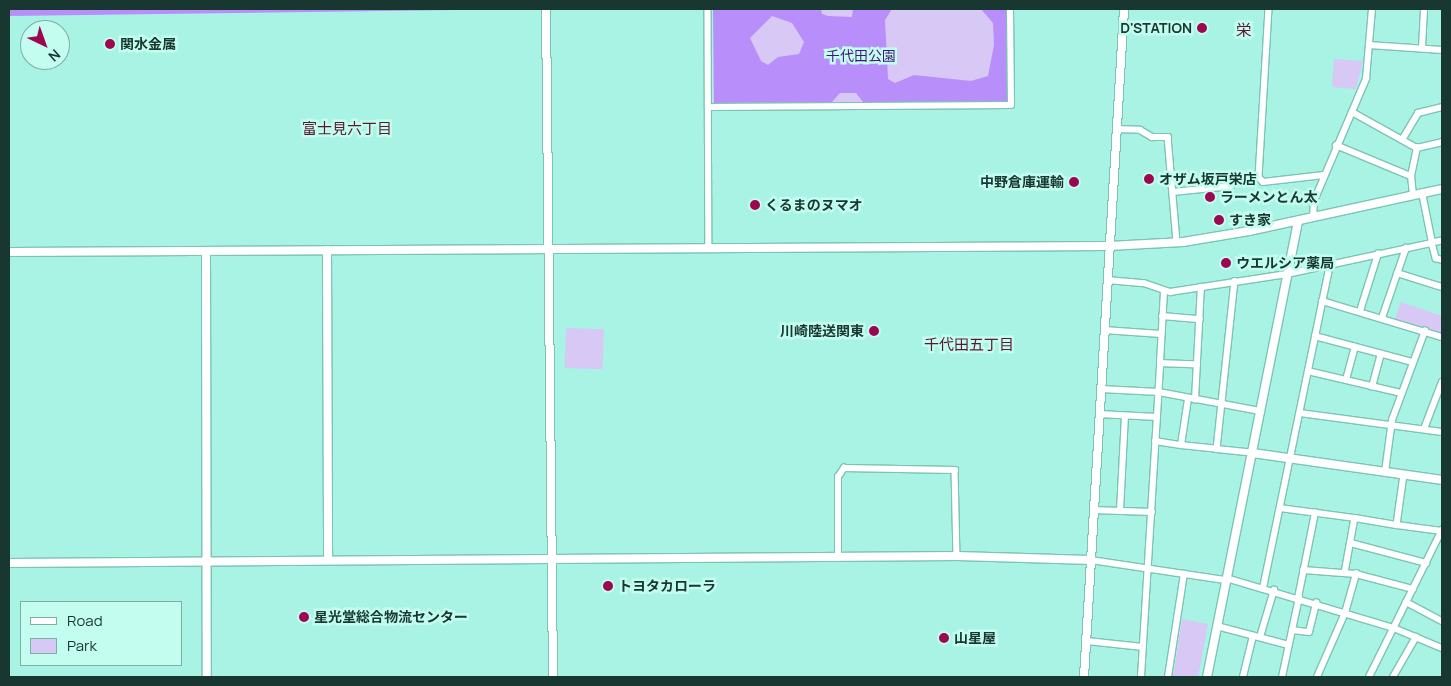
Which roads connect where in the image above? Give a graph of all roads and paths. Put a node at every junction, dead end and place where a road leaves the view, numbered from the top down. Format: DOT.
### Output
graph roads {
  1 [pos="546,9"];
  2 [pos="708,9"];
  3 [pos="1010,9"];
  4 [pos="1124,9"];
  5 [pos="1269,9"];
  6 [pos="1372,9"];
  7 [pos="1424,9"];
  8 [pos="1369,45"];
  9 [pos="1422,48"];
  10 [pos="1442,50"];
  11 [pos="709,107"];
  12 [pos="1442,107"];
  13 [pos="1352,112"];
  14 [pos="1116,129"];
  15 [pos="1402,140"];
  16 [pos="1442,142"];
  17 [pos="1336,145"];
  18 [pos="1417,148"];
  19 [pos="1324,175"];
  20 [pos="1411,176"];
  21 [pos="1231,186"];
  22 [pos="1442,189"];
  23 [pos="1173,192"];
  24 [pos="1422,193"];
  25 [pos="1413,195"];
  26 [pos="1312,217"];
  27 [pos="1298,221"];
  28 [pos="1442,241"];
  29 [pos="1177,242"];
  30 [pos="1432,243"];
  31 [pos="1109,246"];
  32 [pos="1406,248"];
  33 [pos="708,249"];
  34 [pos="327,250"];
  35 [pos="549,250"];
  36 [pos="206,251"];
  37 [pos="9,252"];
  38 [pos="1378,254"];
  39 [pos="1442,260"];
  40 [pos="1330,264"];
  41 [pos="1397,273"];
  42 [pos="1287,274"];
  43 [pos="1107,280"];
  44 [pos="1235,281"];
  45 [pos="1201,287"];
  46 [pos="1442,287"];
  47 [pos="1164,291"];
  48 [pos="1322,301"];
  49 [pos="1360,312"];
  50 [pos="1162,316"];
  51 [pos="1382,318"];
  52 [pos="1200,319"];
  53 [pos="1104,330"];
  54 [pos="1425,331"];
  55 [pos="1161,334"];
  56 [pos="1315,336"];
  57 [pos="1442,337"];
  58 [pos="1355,347"];
  59 [pos="1381,354"];
  60 [pos="1413,362"];
  61 [pos="1160,363"];
  62 [pos="1197,364"];
  63 [pos="1308,371"];
  64 [pos="1346,380"];
  65 [pos="1442,382"];
  66 [pos="1372,387"];
  67 [pos="1101,389"];
  68 [pos="1159,392"];
  69 [pos="1401,393"];
  70 [pos="1188,399"];
  71 [pos="1195,400"];
  72 [pos="1222,406"];
  73 [pos="1261,411"];
  74 [pos="1300,413"];
  75 [pos="1099,414"];
  76 [pos="1125,417"];
  77 [pos="1156,417"];
  78 [pos="1392,425"];
  79 [pos="1424,429"];
  80 [pos="1442,432"];
  81 [pos="1155,441"];
  82 [pos="1181,445"];
  83 [pos="1217,449"];
  84 [pos="1253,453"];
  85 [pos="1290,458"];
  86 [pos="1386,472"];
  87 [pos="1404,475"];
  88 [pos="1442,480"];
  89 [pos="1280,508"];
  90 [pos="1093,510"];
  91 [pos="1120,511"];
  92 [pos="1152,512"];
  93 [pos="1315,513"];
  94 [pos="1356,518"];
  95 [pos="1397,525"];
  96 [pos="1442,531"];
  97 [pos="1351,543"];
  98 [pos="957,556"];
  99 [pos="838,558"];
  100 [pos="328,560"];
  101 [pos="1091,560"];
  102 [pos="206,561"];
  103 [pos="552,561"];
  104 [pos="9,562"];
  105 [pos="1426,563"];
  106 [pos="1147,569"];
  107 [pos="1303,570"];
  108 [pos="1345,573"];
  109 [pos="1184,574"];
  110 [pos="1356,574"];
  111 [pos="1225,579"];
  112 [pos="1263,588"];
  113 [pos="1274,590"];
  114 [pos="1413,590"];
  115 [pos="1299,598"];
  116 [pos="1406,602"];
  117 [pos="1316,603"];
  118 [pos="1345,613"];
  119 [pos="1442,621"];
  120 [pos="1217,626"];
  121 [pos="1394,628"];
  122 [pos="1292,630"];
  123 [pos="1253,636"];
  124 [pos="1260,637"];
  125 [pos="1416,638"];
  126 [pos="1087,641"];
  127 [pos="1289,645"];
  128 [pos="1143,646"];
  129 [pos="1442,648"];
  130 [pos="207,677"];
  131 [pos="553,677"];
  132 [pos="1084,677"];
  133 [pos="1141,677"];
  134 [pos="1168,677"];
  135 [pos="1207,677"];
  136 [pos="1243,677"];
  137 [pos="1282,677"];
  138 [pos="1317,677"];
  139 [pos="1368,677"];
  140 [pos="1394,677"];
  1 -- 35 [label="street"];
  2 -- 11 [label="street"];
  3 -- 11 [label="street"];
  4 -- 14 [label="street"];
  5 -- 19 [label="street"];
  6 -- 8 [label="street"];
  7 -- 9 [label="street"];
  8 -- 9 [label="street"];
  8 -- 13 [label="street"];
  9 -- 10 [label="street"];
  11 -- 33 [label="street"];
  12 -- 15 [label="street"];
  13 -- 15 [label="street"];
  13 -- 17 [label="street"];
  14 -- 23 [label="street"];
  14 -- 31 [label="street"];
  15 -- 18 [label="street"];
  16 -- 18 [label="street"];
  17 -- 19 [label="street"];
  17 -- 20 [label="street"];
  18 -- 20 [label="street"];
  19 -- 26 [label="street"];
  20 -- 25 [label="street"];
  21 -- 23 [label="street"];
  22 -- 24 [label="street"];
  23 -- 29 [label="street"];
  24 -- 25 [label="street"];
  24 -- 30 [label="street"];
  25 -- 26 [label="street"];
  26 -- 27 [label="street"];
  27 -- 29 [label="street"];
  27 -- 42 [label="street"];
  28 -- 30 [label="street"];
  29 -- 31 [label="street"];
  30 -- 32 [label="street"];
  30 -- 39 [label="street"];
  31 -- 33 [label="street"];
  31 -- 43 [label="street"];
  32 -- 38 [label="street"];
  32 -- 41 [label="street"];
  33 -- 35 [label="street"];
  34 -- 35 [label="street"];
  34 -- 36 [label="street"];
  34 -- 100 [label="street"];
  35 -- 103 [label="street"];
  36 -- 37 [label="street"];
  36 -- 102 [label="street"];
  38 -- 40 [label="street"];
  38 -- 49 [label="street"];
  40 -- 42 [label="street"];
  40 -- 48 [label="street"];
  41 -- 46 [label="street"];
  41 -- 51 [label="street"];
  42 -- 44 [label="street"];
  42 -- 73 [label="street"];
  43 -- 47 [label="street"];
  43 -- 53 [label="street"];
  44 -- 45 [label="street"];
  44 -- 72 [label="street"];
  45 -- 47 [label="street"];
  45 -- 52 [label="street"];
  47 -- 50 [label="street"];
  48 -- 49 [label="street"];
  48 -- 56 [label="street"];
  49 -- 51 [label="street"];
  50 -- 52 [label="street"];
  50 -- 55 [label="street"];
  51 -- 54 [label="street"];
  52 -- 62 [label="street"];
  53 -- 55 [label="street"];
  53 -- 67 [label="street"];
  54 -- 57 [label="street"];
  54 -- 60 [label="street"];
  55 -- 61 [label="street"];
  56 -- 58 [label="street"];
  56 -- 63 [label="street"];
  58 -- 59 [label="street"];
  58 -- 64 [label="street"];
  59 -- 60 [label="street"];
  59 -- 66 [label="street"];
  60 -- 69 [label="street"];
  61 -- 62 [label="street"];
  61 -- 68 [label="street"];
  62 -- 71 [label="street"];
  63 -- 64 [label="street"];
  63 -- 74 [label="street"];
  64 -- 66 [label="street"];
  65 -- 79 [label="street"];
  66 -- 69 [label="street"];
  67 -- 68 [label="street"];
  67 -- 75 [label="street"];
  68 -- 70 [label="street"];
  68 -- 77 [label="street"];
  69 -- 78 [label="street"];
  70 -- 71 [label="street"];
  70 -- 82 [label="street"];
  71 -- 72 [label="street"];
  72 -- 73 [label="street"];
  72 -- 83 [label="street"];
  73 -- 84 [label="street"];
  74 -- 78 [label="street"];
  74 -- 85 [label="street"];
  75 -- 76 [label="street"];
  75 -- 90 [label="street"];
  76 -- 77 [label="street"];
  76 -- 91 [label="street"];
  77 -- 81 [label="street"];
  78 -- 79 [label="street"];
  78 -- 86 [label="street"];
  79 -- 80 [label="street"];
  81 -- 82 [label="street"];
  81 -- 92 [label="street"];
  82 -- 83 [label="street"];
  83 -- 84 [label="street"];
  84 -- 85 [label="street"];
  84 -- 111 [label="street"];
  85 -- 86 [label="street"];
  85 -- 89 [label="street"];
  86 -- 87 [label="street"];
  87 -- 88 [label="street"];
  87 -- 95 [label="street"];
  89 -- 93 [label="street"];
  89 -- 112 [label="street"];
  90 -- 91 [label="street"];
  90 -- 101 [label="street"];
  91 -- 92 [label="street"];
  92 -- 106 [label="street"];
  93 -- 94 [label="street"];
  93 -- 107 [label="street"];
  94 -- 95 [label="street"];
  94 -- 97 [label="street"];
  95 -- 96 [label="street"];
  96 -- 105 [label="street"];
  97 -- 105 [label="street"];
  97 -- 108 [label="street"];
  98 -- 99 [label="street"];
  98 -- 99 [label="street"];
  98 -- 101 [label="street"];
  99 -- 103 [label="street"];
  100 -- 102 [label="street"];
  100 -- 103 [label="street"];
  101 -- 106 [label="street"];
  101 -- 126 [label="street"];
  102 -- 104 [label="street"];
  102 -- 130 [label="street"];
  103 -- 131 [label="street"];
  105 -- 114 [label="street"];
  106 -- 109 [label="street"];
  106 -- 128 [label="street"];
  107 -- 108 [label="street"];
  107 -- 115 [label="street"];
  108 -- 110 [label="street"];
  109 -- 111 [label="street"];
  109 -- 134 [label="street"];
  110 -- 114 [label="street"];
  110 -- 118 [label="street"];
  111 -- 112 [label="street"];
  111 -- 120 [label="street"];
  112 -- 113 [label="street"];
  113 -- 115 [label="street"];
  113 -- 124 [label="street"];
  114 -- 116 [label="street"];
  115 -- 117 [label="street"];
  115 -- 122 [label="street"];
  116 -- 119 [label="street"];
  116 -- 121 [label="street"];
  117 -- 118 [label="street"];
  117 -- 122 [label="street"];
  118 -- 121 [label="street"];
  118 -- 138 [label="street"];
  120 -- 123 [label="street"];
  120 -- 135 [label="street"];
  121 -- 125 [label="street"];
  121 -- 139 [label="street"];
  122 -- 127 [label="street"];
  123 -- 124 [label="street"];
  123 -- 136 [label="street"];
  124 -- 127 [label="street"];
  125 -- 129 [label="street"];
  125 -- 140 [label="street"];
  126 -- 128 [label="street"];
  126 -- 132 [label="street"];
  127 -- 137 [label="street"];
  128 -- 133 [label="street"];
}
